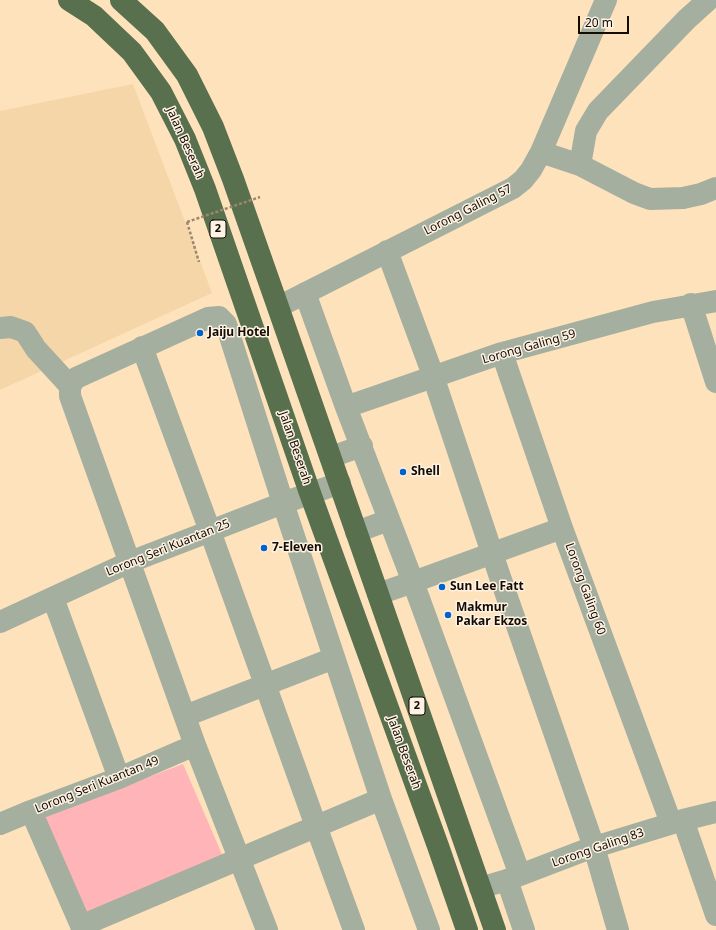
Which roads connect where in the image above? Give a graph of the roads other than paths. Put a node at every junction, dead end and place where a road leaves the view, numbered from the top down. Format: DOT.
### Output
graph roads {
  1 [pos="69,0"];
  2 [pos="121,0"];
  3 [pos="606,0"];
  4 [pos="708,0"];
  5 [pos="541,152"];
  6 [pos="580,165"];
  7 [pos="716,188"];
  8 [pos="387,251"];
  9 [pos="305,293"];
  10 [pos="716,301"];
  11 [pos="691,304"];
  12 [pos="278,307"];
  13 [pos="0,328"];
  14 [pos="142,348"];
  15 [pos="502,353"];
  16 [pos="433,377"];
  17 [pos="716,382"];
  18 [pos="70,386"];
  19 [pos="346,407"];
  20 [pos="362,446"];
  21 [pos="331,457"];
  22 [pos="340,483"];
  23 [pos="310,493"];
  24 [pos="283,503"];
  25 [pos="389,520"];
  26 [pos="562,528"];
  27 [pos="210,531"];
  28 [pos="356,532"];
  29 [pos="493,553"];
  30 [pos="130,562"];
  31 [pos="413,582"];
  32 [pos="378,594"];
  33 [pos="53,598"];
  34 [pos="0,622"];
  35 [pos="334,658"];
  36 [pos="265,686"];
  37 [pos="184,716"];
  38 [pos="195,745"];
  39 [pos="119,778"];
  40 [pos="381,798"];
  41 [pos="31,811"];
  42 [pos="716,812"];
  43 [pos="677,822"];
  44 [pos="0,824"];
  45 [pos="316,826"];
  46 [pos="594,848"];
  47 [pos="239,859"];
  48 [pos="513,878"];
  49 [pos="480,888"];
  50 [pos="716,915"];
  51 [pos="82,928"];
  52 [pos="267,930"];
  53 [pos="354,930"];
  54 [pos="429,930"];
  55 [pos="467,930"];
  56 [pos="495,930"];
  57 [pos="524,930"];
  58 [pos="618,930"];
  1 -- 23 [label="highway, Jalan Beserah / 2"];
  2 -- 12 [label="highway, 2"];
  3 -- 5 [label="street, Lorong Galing 57"];
  4 -- 6 [label="street"];
  5 -- 6 [label="street"];
  5 -- 8 [label="street, Lorong Galing 57"];
  6 -- 7 [label="street"];
  8 -- 9 [label="street, Lorong Galing 57"];
  8 -- 16 [label="street"];
  9 -- 12 [label="street, Lorong Galing 57"];
  9 -- 19 [label="street"];
  10 -- 11 [label="street, Lorong Galing 59"];
  11 -- 15 [label="street, Lorong Galing 59"];
  11 -- 17 [label="street"];
  12 -- 21 [label="highway, 2"];
  13 -- 18 [label="street"];
  14 -- 18 [label="street"];
  14 -- 24 [label="street"];
  14 -- 27 [label="street"];
  15 -- 16 [label="street, Lorong Galing 59"];
  15 -- 26 [label="street, Lorong Galing 60"];
  16 -- 19 [label="street, Lorong Galing 59"];
  16 -- 29 [label="street"];
  18 -- 30 [label="street"];
  19 -- 20 [label="street"];
  20 -- 21 [label="street"];
  20 -- 25 [label="street"];
  21 -- 22 [label="highway, 2"];
  22 -- 23 [label="street, Lorong Seri Kuantan 25"];
  22 -- 28 [label="highway, 2"];
  23 -- 24 [label="street, Lorong Seri Kuantan 25"];
  23 -- 55 [label="highway, Jalan Beserah / 2"];
  24 -- 27 [label="street, Lorong Seri Kuantan 25"];
  24 -- 35 [label="street"];
  25 -- 28 [label="street"];
  25 -- 31 [label="street"];
  26 -- 29 [label="street"];
  26 -- 43 [label="street, Lorong Galing 60"];
  27 -- 30 [label="street, Lorong Seri Kuantan 25"];
  27 -- 36 [label="street"];
  28 -- 32 [label="highway, 2"];
  29 -- 31 [label="street"];
  29 -- 46 [label="street"];
  30 -- 33 [label="street, Lorong Seri Kuantan 25"];
  30 -- 37 [label="street"];
  31 -- 32 [label="street"];
  31 -- 48 [label="street"];
  32 -- 49 [label="highway, 2"];
  33 -- 34 [label="street, Lorong Seri Kuantan 25"];
  33 -- 39 [label="street"];
  35 -- 36 [label="street"];
  35 -- 40 [label="street"];
  36 -- 37 [label="street"];
  36 -- 45 [label="street"];
  37 -- 38 [label="street"];
  38 -- 39 [label="street, Lorong Seri Kuantan 49"];
  38 -- 47 [label="street"];
  39 -- 41 [label="street, Lorong Seri Kuantan 49"];
  40 -- 45 [label="street"];
  40 -- 54 [label="street"];
  41 -- 44 [label="street, Lorong Seri Kuantan 49"];
  41 -- 51 [label="street"];
  42 -- 43 [label="street, Lorong Galing 83"];
  43 -- 46 [label="street, Lorong Galing 83"];
  43 -- 50 [label="street, Lorong Galing 60"];
  45 -- 47 [label="street"];
  45 -- 53 [label="street"];
  46 -- 48 [label="street, Lorong Galing 83"];
  46 -- 58 [label="street"];
  47 -- 51 [label="street"];
  47 -- 52 [label="street"];
  48 -- 49 [label="street, Lorong Galing 83"];
  48 -- 57 [label="street"];
  49 -- 56 [label="highway, 2"];
}
